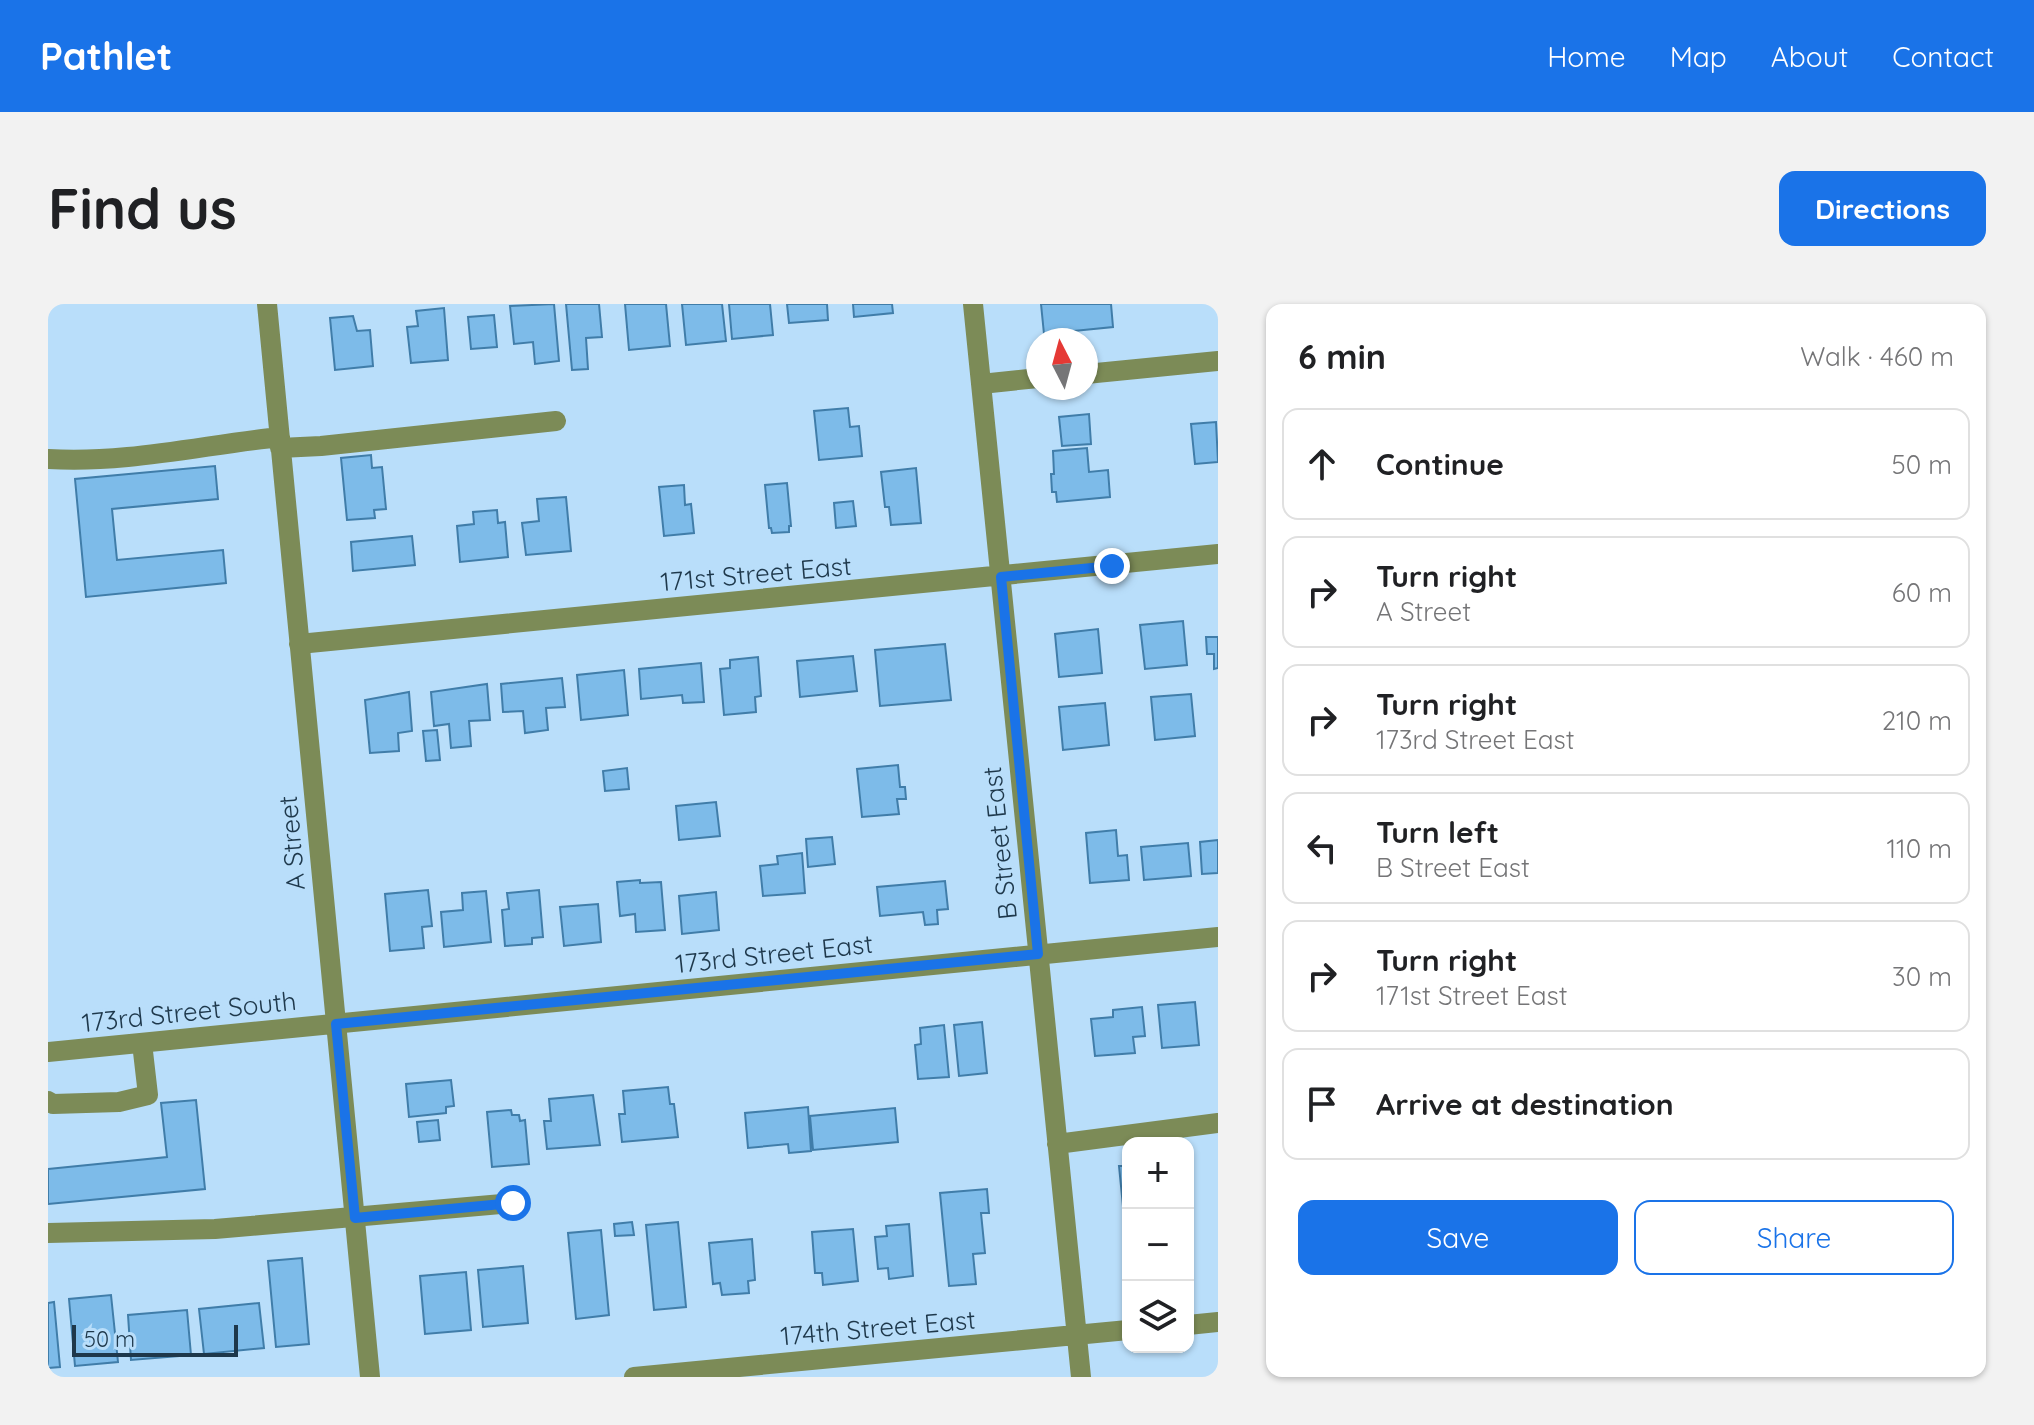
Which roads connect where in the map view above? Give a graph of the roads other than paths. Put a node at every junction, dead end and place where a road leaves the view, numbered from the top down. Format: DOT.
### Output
graph roads {
  1 [pos="267,304"];
  2 [pos="973,304"];
  3 [pos="1218,361"];
  4 [pos="1098,373"];
  5 [pos="1026,379"];
  6 [pos="981,384"];
  7 [pos="556,421"];
  8 [pos="280,442"];
  9 [pos="48,459"];
  10 [pos="1218,554"];
  11 [pos="1001,577"];
  12 [pos="299,644"];
  13 [pos="1218,937"];
  14 [pos="1038,954"];
  15 [pos="336,1024"];
  16 [pos="142,1043"];
  17 [pos="48,1052"];
  18 [pos="48,1101"];
  19 [pos="1218,1123"];
  20 [pos="1057,1144"];
  21 [pos="513,1203"];
  22 [pos="355,1218"];
  23 [pos="48,1233"];
  24 [pos="1218,1322"];
  25 [pos="1194,1324"];
  26 [pos="1122,1331"];
  27 [pos="1077,1335"];
  28 [pos="370,1377"];
  29 [pos="634,1377"];
  30 [pos="1081,1377"];
  1 -- 8 [label="street, A Street"];
  2 -- 6 [label="street, B Street East"];
  3 -- 4 [label="street"];
  5 -- 6 [label="street"];
  6 -- 11 [label="street, B Street East"];
  7 -- 8 [label="street"];
  8 -- 9 [label="street"];
  8 -- 12 [label="street, A Street"];
  10 -- 11 [label="street, 171st Street East"];
  11 -- 12 [label="street, 171st Street East"];
  11 -- 14 [label="street, B Street East"];
  12 -- 15 [label="street, A Street"];
  13 -- 14 [label="street, 173rd Street East"];
  14 -- 15 [label="street, 173rd Street East"];
  14 -- 20 [label="street, B Street East"];
  15 -- 16 [label="street, 173rd Street South"];
  15 -- 22 [label="street, A Street"];
  16 -- 17 [label="street, 173rd Street South"];
  16 -- 18 [label="street"];
  19 -- 20 [label="street"];
  20 -- 27 [label="street, B Street East"];
  21 -- 22 [label="street"];
  22 -- 23 [label="street"];
  22 -- 28 [label="street, A Street"];
  24 -- 25 [label="street"];
  26 -- 27 [label="street, 174th Street East"];
  27 -- 29 [label="street, 174th Street East"];
  27 -- 30 [label="street, B Street East"];
}
